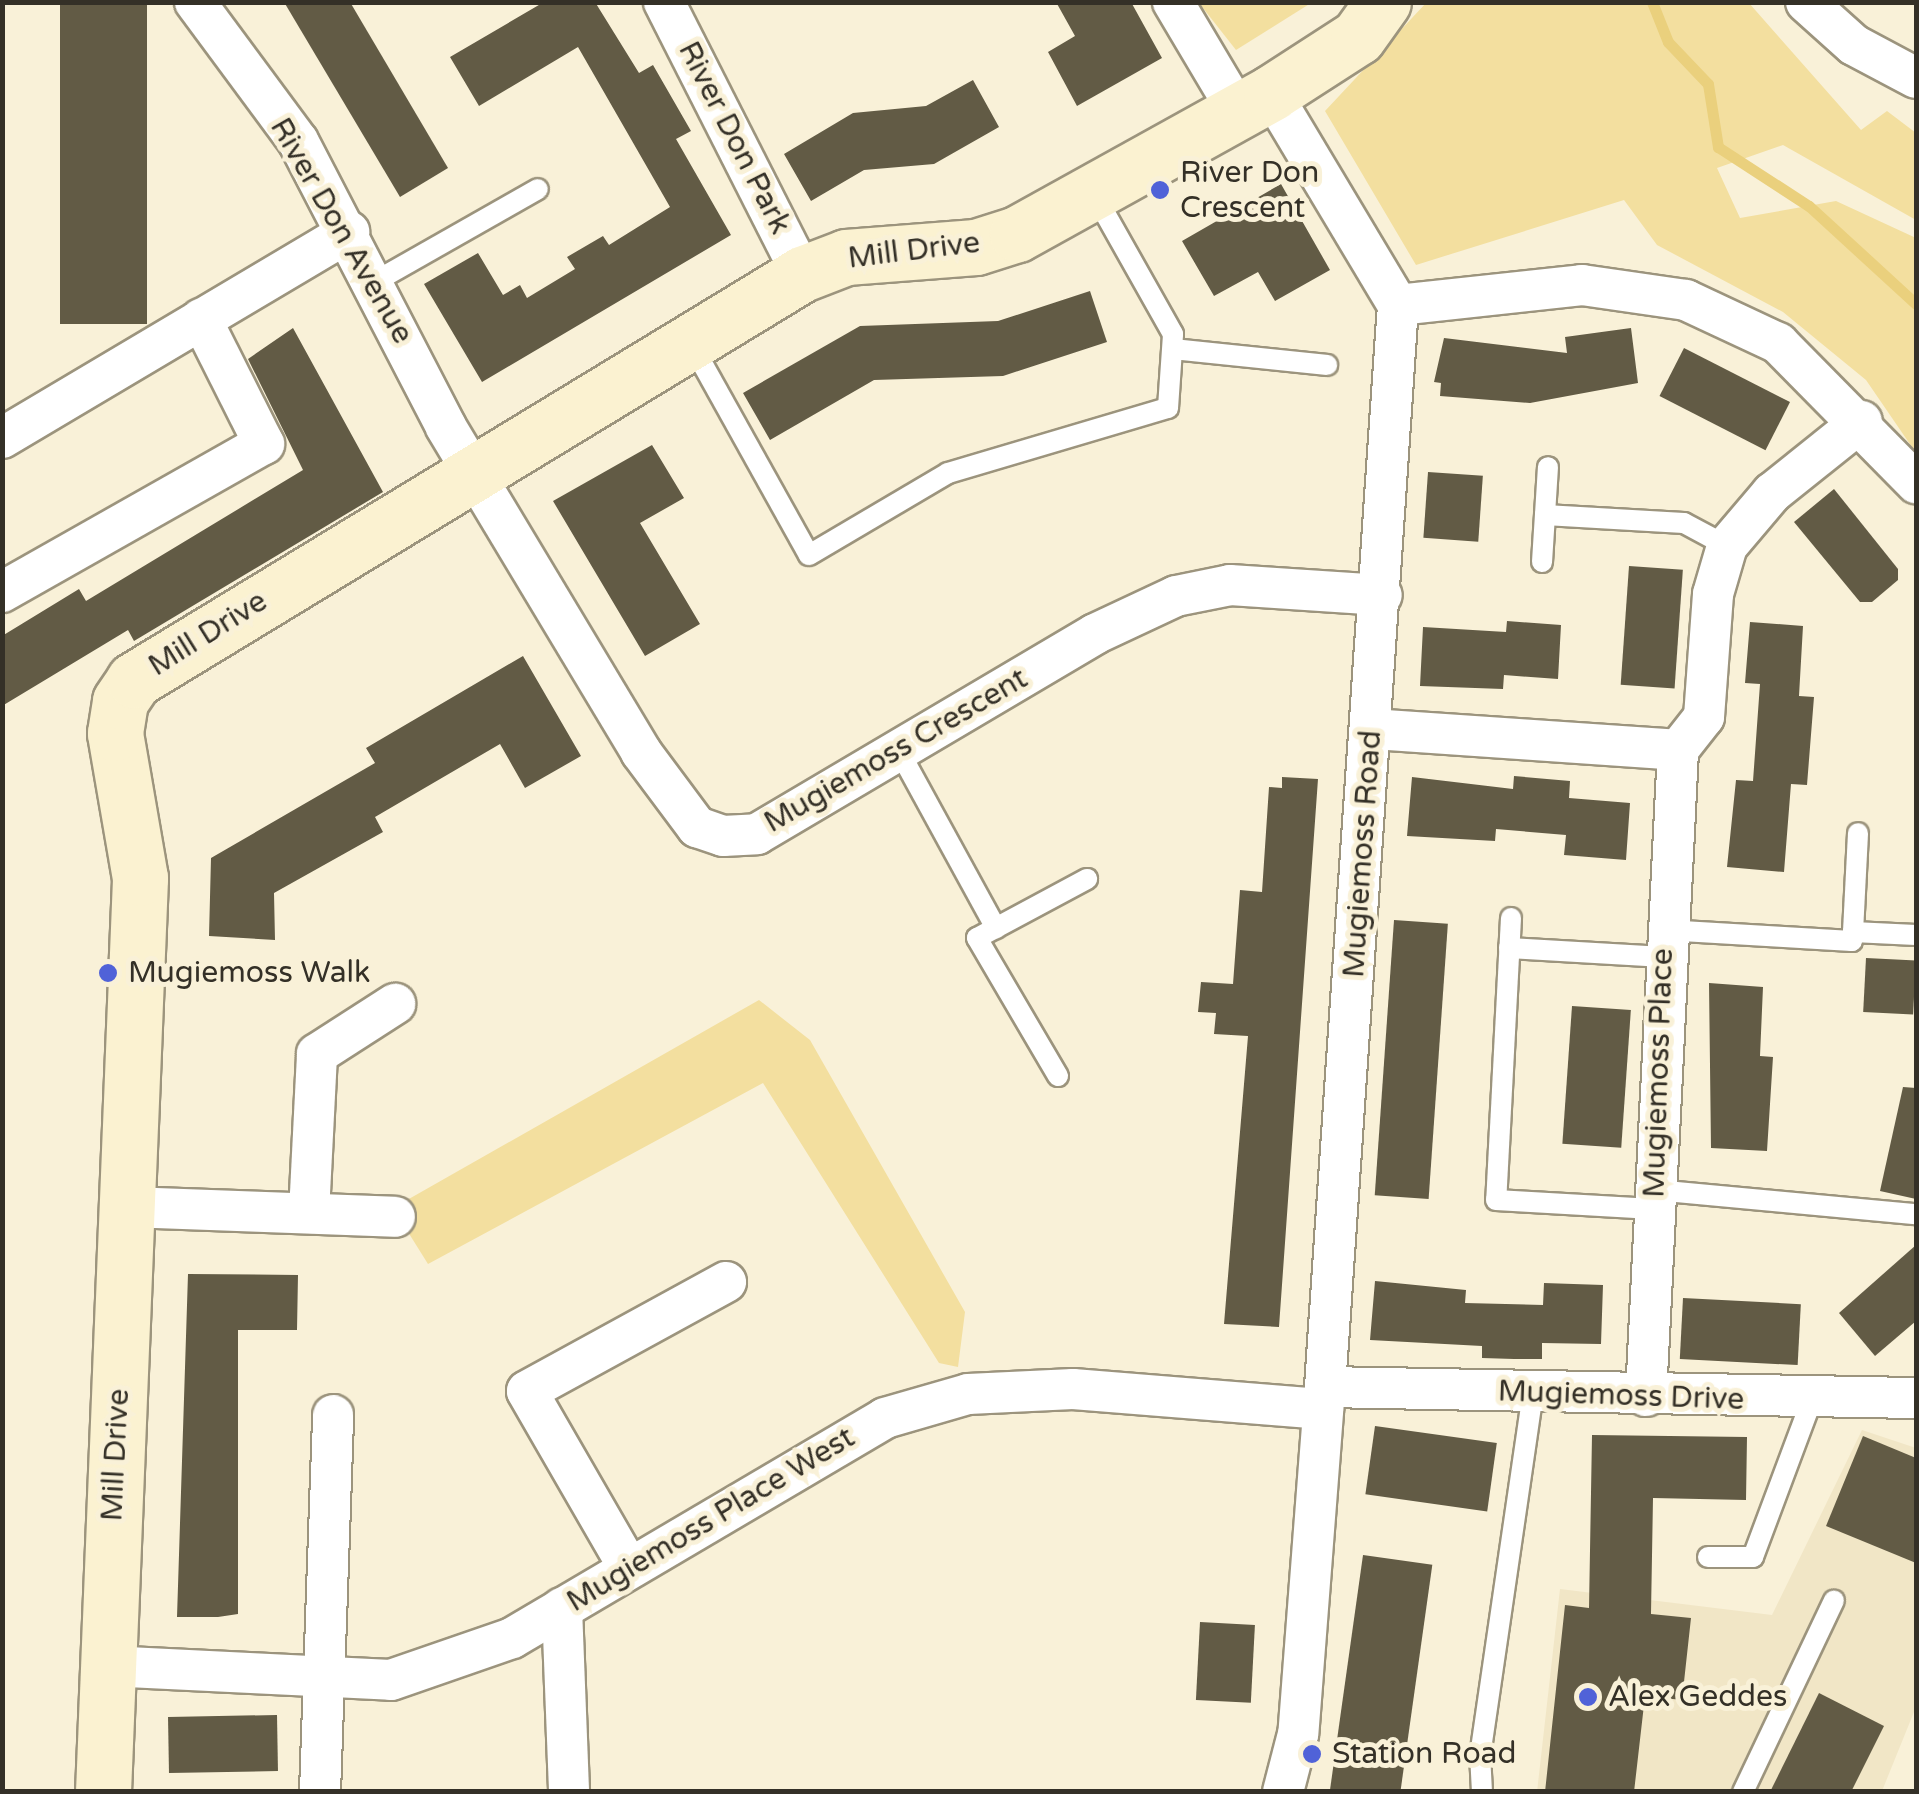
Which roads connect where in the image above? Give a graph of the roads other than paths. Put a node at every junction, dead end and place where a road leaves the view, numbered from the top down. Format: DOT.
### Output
graph roads {
  1 [pos="196,2"];
  2 [pos="664,2"];
  3 [pos="1174,2"];
  4 [pos="1382,2"];
  5 [pos="1806,2"];
  6 [pos="1916,78"];
  7 [pos="1254,101"];
  8 [pos="538,189"];
  9 [pos="1093,192"];
  10 [pos="348,232"];
  11 [pos="802,274"];
  12 [pos="376,281"];
  13 [pos="1398,305"];
  14 [pos="202,319"];
  15 [pos="691,343"];
  16 [pos="1173,349"];
  17 [pos="1327,365"];
  18 [pos="1862,421"];
  19 [pos="2,438"];
  20 [pos="475,467"];
  21 [pos="1548,467"];
  22 [pos="1916,483"];
  23 [pos="1545,516"];
  24 [pos="1727,546"];
  25 [pos="1542,562"];
  26 [pos="2,592"];
  27 [pos="1382,595"];
  28 [pos="1372,728"];
  29 [pos="1678,750"];
  30 [pos="900,751"];
  31 [pos="1858,834"];
  32 [pos="1087,879"];
  33 [pos="1512,918"];
  34 [pos="996,928"];
  35 [pos="1853,932"];
  36 [pos="1916,935"];
  37 [pos="1664,944"];
  38 [pos="1509,948"];
  39 [pos="395,1004"];
  40 [pos="1058,1076"];
  41 [pos="1654,1200"];
  42 [pos="128,1207"];
  43 [pos="309,1213"];
  44 [pos="1916,1214"];
  45 [pos="395,1216"];
  46 [pos="726,1282"];
  47 [pos="1532,1393"];
  48 [pos="1646,1396"];
  49 [pos="1324,1398"];
  50 [pos="1916,1398"];
  51 [pos="1811,1402"];
  52 [pos="333,1415"];
  53 [pos="1708,1556"];
  54 [pos="629,1568"];
  55 [pos="1834,1600"];
  56 [pos="562,1608"];
  57 [pos="108,1666"];
  58 [pos="322,1676"];
  59 [pos="103,1792"];
  60 [pos="320,1792"];
  61 [pos="568,1792"];
  62 [pos="1282,1792"];
  63 [pos="1482,1792"];
  64 [pos="1743,1792"];
  1 -- 10 [label="street, River Don Avenue"];
  2 -- 11 [label="street, River Don Park"];
  3 -- 7 [label="street"];
  4 -- 7 [label="street"];
  5 -- 6 [label="street"];
  7 -- 9 [label="street, Mill Drive"];
  7 -- 13 [label="street"];
  8 -- 12 [label="lane"];
  9 -- 11 [label="street, Mill Drive"];
  9 -- 16 [label="lane"];
  10 -- 12 [label="street, River Don Avenue"];
  10 -- 14 [label="street"];
  11 -- 15 [label="street, Mill Drive"];
  12 -- 20 [label="street, River Don Avenue"];
  13 -- 18 [label="street"];
  13 -- 27 [label="street, Mugiemoss Road"];
  14 -- 19 [label="street"];
  14 -- 26 [label="street"];
  15 -- 16 [label="lane"];
  15 -- 20 [label="street, Mill Drive"];
  16 -- 17 [label="lane"];
  18 -- 22 [label="street"];
  18 -- 24 [label="street, Mugiemoss Place"];
  20 -- 30 [label="street, Mugiemoss Crescent"];
  20 -- 42 [label="street, Mill Drive"];
  21 -- 23 [label="lane"];
  23 -- 24 [label="lane"];
  23 -- 25 [label="lane"];
  24 -- 29 [label="street, Mugiemoss Place"];
  27 -- 28 [label="street, Mugiemoss Road"];
  27 -- 30 [label="street, Mugiemoss Crescent"];
  28 -- 29 [label="street"];
  28 -- 49 [label="street, Mugiemoss Road"];
  29 -- 37 [label="street, Mugiemoss Place"];
  30 -- 34 [label="lane"];
  31 -- 35 [label="lane"];
  32 -- 34 [label="lane"];
  33 -- 38 [label="lane"];
  34 -- 40 [label="lane"];
  35 -- 36 [label="lane"];
  35 -- 37 [label="lane"];
  37 -- 38 [label="lane"];
  37 -- 41 [label="street, Mugiemoss Place"];
  38 -- 41 [label="lane"];
  39 -- 43 [label="street"];
  41 -- 44 [label="lane"];
  41 -- 48 [label="street, Mugiemoss Place"];
  42 -- 43 [label="street"];
  42 -- 57 [label="street, Mill Drive"];
  43 -- 45 [label="street"];
  46 -- 54 [label="street"];
  47 -- 48 [label="street, Mugiemoss Drive"];
  47 -- 49 [label="street, Mugiemoss Drive"];
  47 -- 63 [label="lane"];
  48 -- 51 [label="street, Mugiemoss Drive"];
  49 -- 54 [label="street, Mugiemoss Place West"];
  49 -- 62 [label="street, Mugiemoss Road"];
  50 -- 51 [label="street, Mugiemoss Drive"];
  51 -- 53 [label="lane"];
  52 -- 58 [label="street"];
  54 -- 56 [label="street, Mugiemoss Place West"];
  55 -- 64 [label="lane"];
  56 -- 58 [label="street, Mugiemoss Place West"];
  56 -- 61 [label="street"];
  57 -- 58 [label="street, Mugiemoss Place West"];
  57 -- 59 [label="street, Mill Drive"];
  58 -- 60 [label="street"];
}
